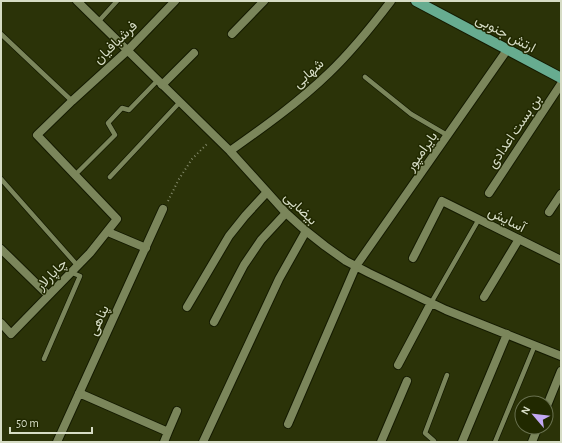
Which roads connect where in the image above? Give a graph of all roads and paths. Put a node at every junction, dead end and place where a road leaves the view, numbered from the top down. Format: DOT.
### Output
graph roads {
  1 [pos="77,1"];
  2 [pos="117,1"];
  3 [pos="175,1"];
  4 [pos="264,1"];
  5 [pos="391,1"];
  6 [pos="416,1"];
  7 [pos="98,22"];
  8 [pos="1,34"];
  9 [pos="232,34"];
  10 [pos="507,50"];
  11 [pos="127,51"];
  12 [pos="194,53"];
  13 [pos="365,77"];
  14 [pos="561,78"];
  15 [pos="160,83"];
  16 [pos="561,84"];
  17 [pos="72,101"];
  18 [pos="180,102"];
  19 [pos="215,136"];
  20 [pos="447,136"];
  21 [pos="230,151"];
  22 [pos="75,176"];
  23 [pos="110,176"];
  24 [pos="1,179"];
  25 [pos="267,192"];
  26 [pos="488,192"];
  27 [pos="561,194"];
  28 [pos="163,209"];
  29 [pos="549,212"];
  30 [pos="286,213"];
  31 [pos="479,219"];
  32 [pos="306,231"];
  33 [pos="108,232"];
  34 [pos="519,239"];
  35 [pos="146,248"];
  36 [pos="1,249"];
  37 [pos="414,258"];
  38 [pos="561,260"];
  39 [pos="77,265"];
  40 [pos="356,266"];
  41 [pos="70,272"];
  42 [pos="48,296"];
  43 [pos="484,297"];
  44 [pos="431,303"];
  45 [pos="187,307"];
  46 [pos="214,322"];
  47 [pos="1,323"];
  48 [pos="507,334"];
  49 [pos="536,345"];
  50 [pos="561,356"];
  51 [pos="44,359"];
  52 [pos="398,365"];
  53 [pos="561,371"];
  54 [pos="447,375"];
  55 [pos="407,381"];
  56 [pos="79,393"];
  57 [pos="551,395"];
  58 [pos="177,411"];
  59 [pos="288,424"];
  60 [pos="168,432"];
  61 [pos="57,442"];
  62 [pos="164,442"];
  63 [pos="203,442"];
  64 [pos="381,442"];
  65 [pos="433,442"];
  66 [pos="462,442"];
  67 [pos="495,442"];
  1 -- 7 [label="street, بیضایی"];
  2 -- 7 [label="lane"];
  3 -- 11 [label="street, فرشبافیان"];
  4 -- 9 [label="street"];
  5 -- 21 [label="street, شهابی"];
  6 -- 10 [label="main road, ارتش جنوبی"];
  7 -- 11 [label="street, بیضایی"];
  8 -- 17 [label="lane"];
  10 -- 14 [label="main road, ارتش جنوبی"];
  10 -- 20 [label="street, بایرامپور"];
  11 -- 15 [label="street, بیضایی"];
  11 -- 17 [label="street, فرشبافیان"];
  12 -- 15 [label="street"];
  13 -- 20 [label="lane"];
  15 -- 18 [label="street, بیضایی"];
  15 -- 22 [label="lane"];
  16 -- 26 [label="street, بن بست اعدادی"];
  17 -- 22 [label="street, فرشبافیان"];
  18 -- 19 [label="street, بیضایی"];
  18 -- 23 [label="lane"];
  19 -- 21 [label="street, بیضایی"];
  19 -- 28 [label="path"];
  20 -- 40 [label="street, بایرامپور"];
  21 -- 25 [label="street, بیضایی"];
  22 -- 33 [label="street, چاپارلار"];
  24 -- 39 [label="lane"];
  25 -- 30 [label="street, بیضایی"];
  25 -- 45 [label="street"];
  27 -- 29 [label="street"];
  28 -- 35 [label="street, پناهی"];
  30 -- 32 [label="street, بیضایی"];
  30 -- 46 [label="street"];
  31 -- 34 [label="street, آسایش"];
  31 -- 37 [label="street, آسایش"];
  31 -- 44 [label="lane"];
  32 -- 40 [label="street, بیضایی"];
  32 -- 63 [label="street"];
  33 -- 35 [label="street"];
  33 -- 39 [label="street, چاپارلار"];
  34 -- 38 [label="street, آسایش"];
  34 -- 43 [label="street"];
  35 -- 56 [label="street, پناهی"];
  36 -- 42 [label="street"];
  39 -- 41 [label="street, چاپارلار"];
  40 -- 44 [label="street, بیضایی"];
  40 -- 59 [label="street, بایرامپور"];
  41 -- 42 [label="street, چاپارلار"];
  41 -- 51 [label="lane"];
  42 -- 47 [label="street, چاپارلار"];
  44 -- 48 [label="street, بیضایی"];
  44 -- 52 [label="street"];
  48 -- 49 [label="street, بیضایی"];
  48 -- 66 [label="street"];
  49 -- 50 [label="street, بیضایی"];
  49 -- 67 [label="lane"];
  53 -- 57 [label="street"];
  54 -- 65 [label="lane"];
  55 -- 64 [label="street"];
  56 -- 60 [label="street"];
  56 -- 61 [label="street, پناهی"];
  58 -- 60 [label="street"];
  60 -- 62 [label="street"];
}
